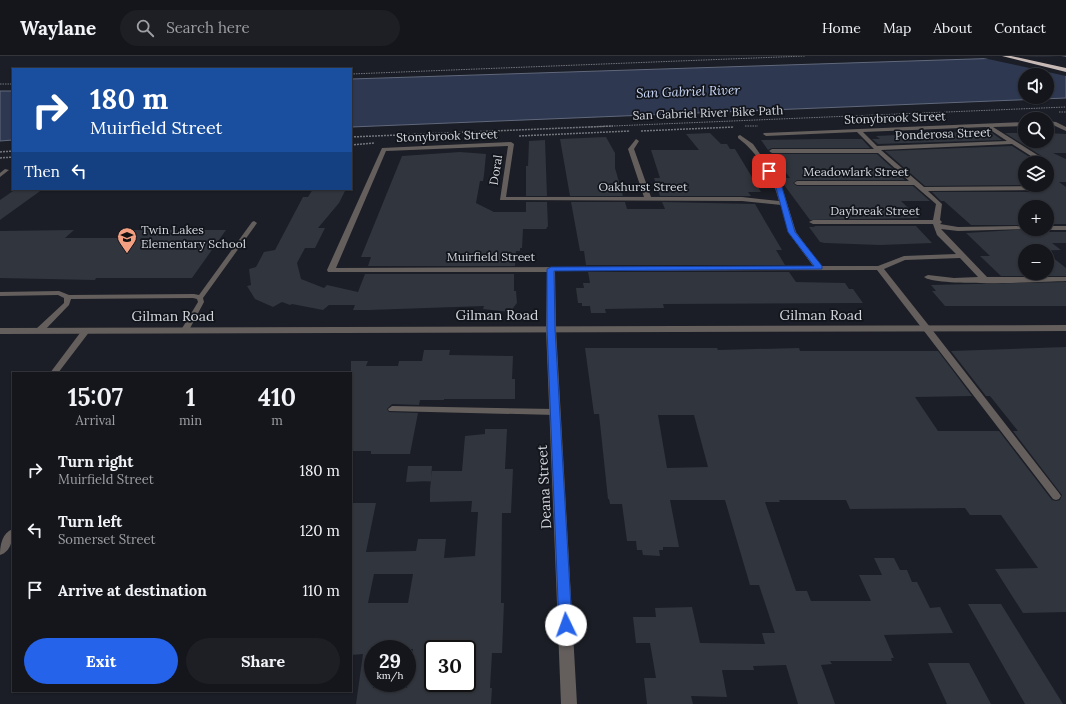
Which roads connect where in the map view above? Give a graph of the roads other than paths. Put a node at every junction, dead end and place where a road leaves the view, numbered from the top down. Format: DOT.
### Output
graph roads {
  1 [pos="996,56"];
  2 [pos="1004,56"];
  3 [pos="1028,56"];
  4 [pos="1021,60"];
  5 [pos="1066,64"];
  6 [pos="1066,70"];
  7 [pos="1054,123"];
  8 [pos="1018,124"];
  9 [pos="988,126"];
  10 [pos="1066,129"];
  11 [pos="859,131"];
  12 [pos="766,134"];
  13 [pos="740,137"];
  14 [pos="636,141"];
  15 [pos="1012,142"];
  16 [pos="511,144"];
  17 [pos="877,150"];
  18 [pos="772,151"];
  19 [pos="1035,156"];
  20 [pos="8,170"];
  21 [pos="0,175"];
  22 [pos="797,183"];
  23 [pos="916,183"];
  24 [pos="1018,188"];
  25 [pos="922,189"];
  26 [pos="648,198"];
  27 [pos="502,199"];
  28 [pos="784,203"];
  29 [pos="813,222"];
  30 [pos="254,223"];
  31 [pos="937,224"];
  32 [pos="1018,228"];
  33 [pos="1054,228"];
  34 [pos="1066,228"];
  35 [pos="962,256"];
  36 [pos="819,268"];
  37 [pos="879,268"];
  38 [pos="551,269"];
  39 [pos="331,270"];
  40 [pos="928,278"];
  41 [pos="984,279"];
  42 [pos="1066,279"];
  43 [pos="0,294"];
  44 [pos="68,297"];
  45 [pos="200,298"];
  46 [pos="1066,328"];
  47 [pos="551,329"];
  48 [pos="927,329"];
  49 [pos="185,330"];
  50 [pos="39,331"];
  51 [pos="86,331"];
  52 [pos="0,332"];
  53 [pos="55,372"];
  54 [pos="392,409"];
  55 [pos="555,412"];
  56 [pos="1056,496"];
  57 [pos="12,534"];
  58 [pos="0,551"];
  59 [pos="569,704"];
  1 -- 4 [label="highway"];
  2 -- 4 [label="highway"];
  3 -- 5 [label="highway"];
  4 -- 6 [label="highway"];
  7 -- 10 [label="street"];
  8 -- 9 [label="street, Stonybrook Street"];
  9 -- 11 [label="street, Stonybrook Street"];
  9 -- 15 [label="street"];
  11 -- 12 [label="street, Stonybrook Street"];
  11 -- 17 [label="street, Daybreak Street"];
  13 -- 28 [label="street"];
  14 -- 26 [label="street"];
  15 -- 17 [label="street, Ponderosa Street"];
  15 -- 19 [label="street"];
  16 -- 27 [label="street, Doral"];
  16 -- 39 [label="street, Stonybrook Street"];
  17 -- 18 [label="street, Ponderosa Street"];
  17 -- 23 [label="street, Daybreak Street"];
  20 -- 21 [label="lane"];
  22 -- 23 [label="street, Meadowlark Street"];
  23 -- 25 [label="street, Daybreak Street"];
  24 -- 25 [label="street, Meadowlark Street"];
  25 -- 31 [label="street, Daybreak Street"];
  26 -- 27 [label="street, Oakhurst Street"];
  26 -- 28 [label="street, Oakhurst Street"];
  28 -- 36 [label="street"];
  29 -- 31 [label="street, Daybreak Street"];
  30 -- 45 [label="lane"];
  31 -- 32 [label="street, Daybreak Street"];
  31 -- 35 [label="street, Daybreak Street"];
  33 -- 34 [label="street"];
  35 -- 37 [label="street"];
  35 -- 41 [label="street, Daybreak Street"];
  36 -- 37 [label="street, Muirfield Street"];
  36 -- 38 [label="street, Muirfield Street"];
  37 -- 48 [label="street"];
  38 -- 39 [label="street, Muirfield Street"];
  38 -- 47 [label="street, Deana Street"];
  40 -- 41 [label="street"];
  41 -- 42 [label="street"];
  43 -- 44 [label="lane"];
  44 -- 45 [label="lane"];
  44 -- 50 [label="lane"];
  45 -- 49 [label="lane"];
  46 -- 48 [label="street, Gilman Road"];
  47 -- 48 [label="street, Gilman Road"];
  47 -- 49 [label="street, Gilman Road"];
  47 -- 55 [label="street, Deana Street"];
  48 -- 56 [label="lane"];
  49 -- 51 [label="street, Gilman Road"];
  50 -- 51 [label="street, Gilman Road"];
  50 -- 52 [label="street, Gilman Road"];
  51 -- 53 [label="lane"];
  54 -- 55 [label="lane"];
  55 -- 59 [label="street, Deana Street"];
  57 -- 58 [label="lane"];
}
